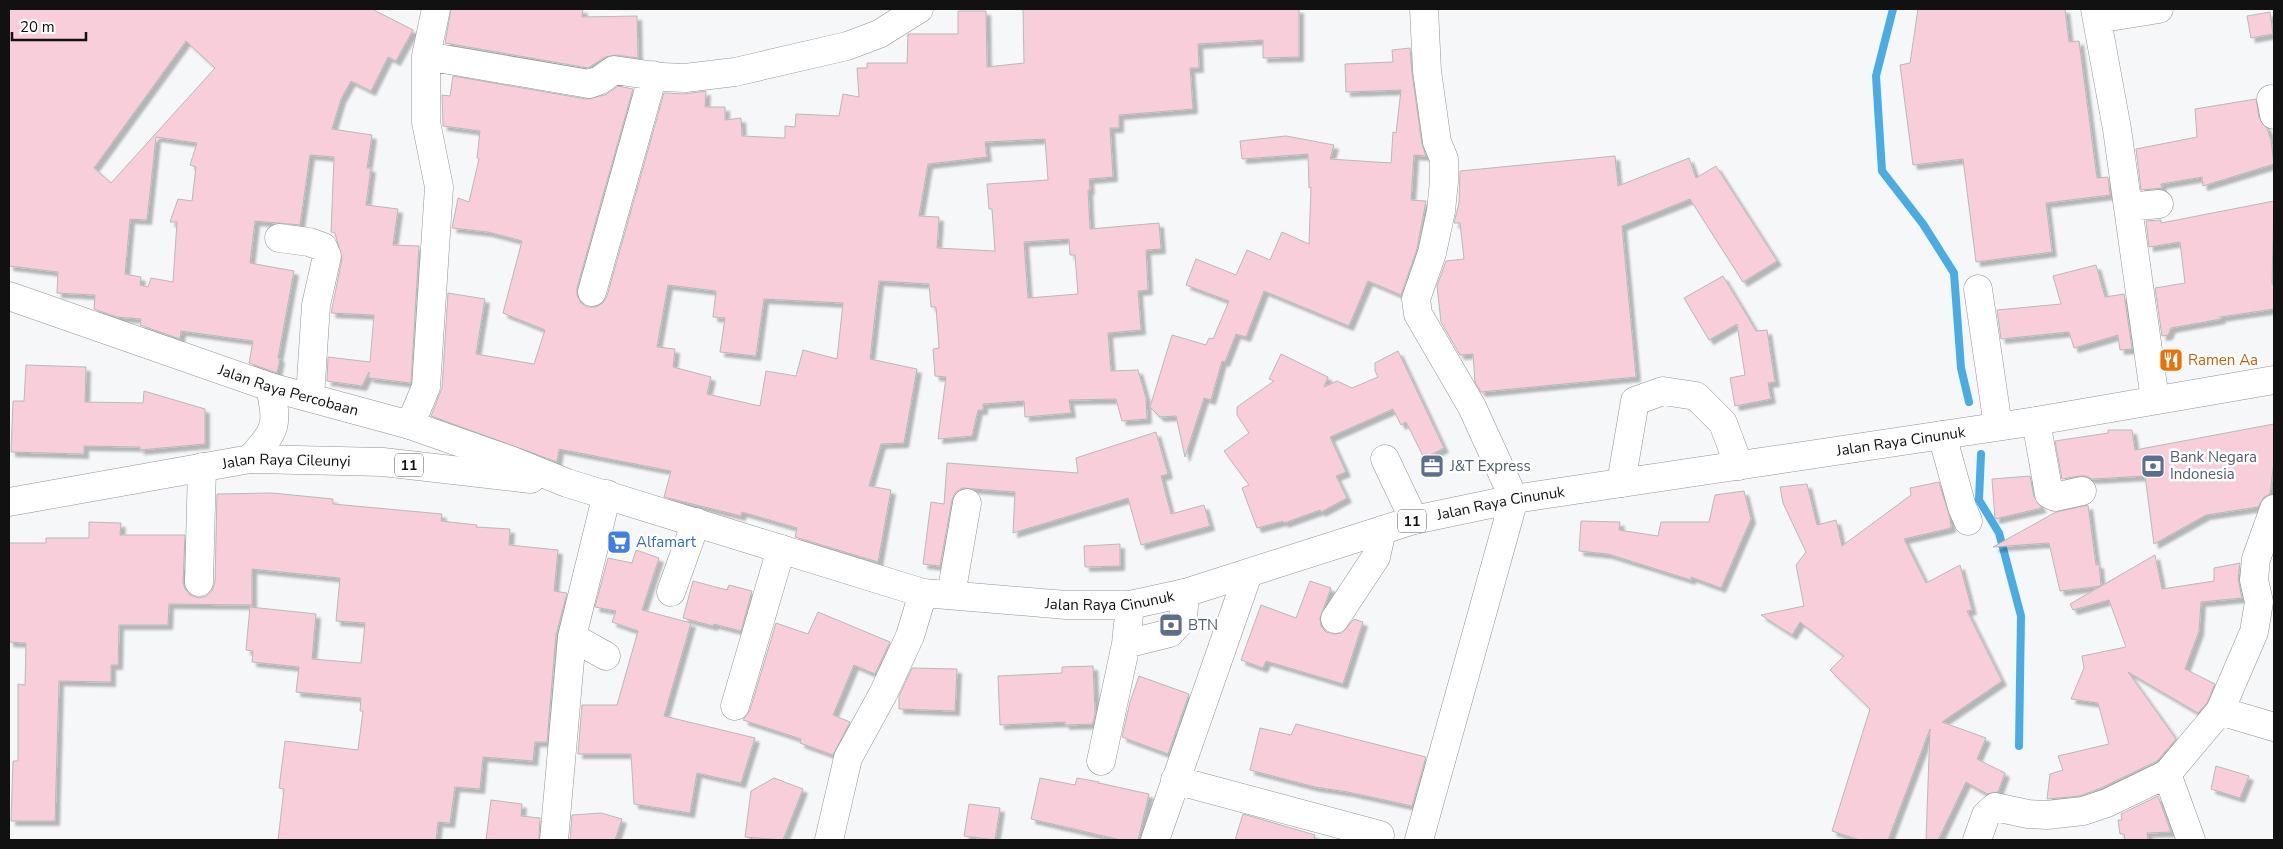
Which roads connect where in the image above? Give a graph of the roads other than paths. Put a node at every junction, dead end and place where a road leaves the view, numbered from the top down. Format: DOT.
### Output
graph roads {
  1 [pos="436,9"];
  2 [pos="919,9"];
  3 [pos="1424,9"];
  4 [pos="2159,9"];
  5 [pos="2096,14"];
  6 [pos="426,56"];
  7 [pos="653,75"];
  8 [pos="2159,204"];
  9 [pos="2128,207"];
  10 [pos="279,238"];
  11 [pos="1978,289"];
  12 [pos="592,292"];
  13 [pos="9,296"];
  14 [pos="2274,380"];
  15 [pos="270,387"];
  16 [pos="310,397"];
  17 [pos="2154,400"];
  18 [pos="2036,421"];
  19 [pos="410,425"];
  20 [pos="1998,426"];
  21 [pos="1942,435"];
  22 [pos="250,459"];
  23 [pos="1385,459"];
  24 [pos="202,466"];
  25 [pos="1739,466"];
  26 [pos="1621,483"];
  27 [pos="568,484"];
  28 [pos="2082,491"];
  29 [pos="607,494"];
  30 [pos="1514,499"];
  31 [pos="9,502"];
  32 [pos="967,503"];
  33 [pos="2274,509"];
  34 [pos="1414,520"];
  35 [pos="1968,521"];
  36 [pos="696,522"];
  37 [pos="1382,530"];
  38 [pos="781,549"];
  39 [pos="1248,574"];
  40 [pos="199,582"];
  41 [pos="672,592"];
  42 [pos="923,593"];
  43 [pos="1185,593"];
  44 [pos="952,596"];
  45 [pos="1130,605"];
  46 [pos="1335,619"];
  47 [pos="572,637"];
  48 [pos="1126,644"];
  49 [pos="606,656"];
  50 [pos="735,706"];
  51 [pos="2220,711"];
  52 [pos="2274,728"];
  53 [pos="1101,761"];
  54 [pos="2167,774"];
  55 [pos="1174,780"];
  56 [pos="1380,835"];
  57 [pos="554,840"];
  58 [pos="829,840"];
  59 [pos="1155,840"];
  60 [pos="1419,840"];
  61 [pos="1977,840"];
  62 [pos="2191,840"];
  1 -- 6 [label="main road"];
  2 -- 7 [label="main road"];
  3 -- 30 [label="main road"];
  4 -- 5 [label="main road"];
  5 -- 9 [label="main road"];
  6 -- 7 [label="main road"];
  6 -- 19 [label="main road"];
  7 -- 12 [label="main road"];
  8 -- 9 [label="main road"];
  9 -- 17 [label="main road"];
  10 -- 16 [label="main road"];
  11 -- 20 [label="main road"];
  13 -- 15 [label="main road, Jalan Raya Percobaan / 11"];
  14 -- 17 [label="main road, Jalan Raya Cinunuk / 11"];
  15 -- 16 [label="main road, Jalan Raya Percobaan / 11"];
  15 -- 22 [label="main road"];
  16 -- 19 [label="main road, Jalan Raya Percobaan / 11"];
  17 -- 18 [label="main road, Jalan Raya Cinunuk / 11"];
  18 -- 20 [label="main road, Jalan Raya Cinunuk / 11"];
  18 -- 28 [label="main road"];
  19 -- 27 [label="main road, Jalan Raya Percobaan / 11"];
  20 -- 21 [label="main road, Jalan Raya Cinunuk / 11"];
  21 -- 25 [label="main road, Jalan Raya Cinunuk / 11"];
  21 -- 35 [label="main road"];
  22 -- 24 [label="main road, Jalan Raya Cileunyi / 11"];
  22 -- 27 [label="main road, Jalan Raya Cileunyi / 11"];
  23 -- 34 [label="main road"];
  24 -- 31 [label="main road, Jalan Raya Cileunyi / 11"];
  24 -- 40 [label="main road"];
  25 -- 26 [label="main road, Jalan Raya Cinunuk / 11"];
  25 -- 26 [label="main road"];
  26 -- 30 [label="main road, Jalan Raya Cinunuk / 11"];
  27 -- 29 [label="main road, Jalan Raya Cinunuk / 11"];
  29 -- 36 [label="main road, Jalan Raya Cinunuk / 11"];
  29 -- 47 [label="main road"];
  30 -- 34 [label="main road, Jalan Raya Cinunuk / 11"];
  30 -- 60 [label="main road"];
  32 -- 44 [label="main road"];
  33 -- 51 [label="main road"];
  34 -- 37 [label="main road, Jalan Raya Cinunuk / 11"];
  36 -- 38 [label="main road, Jalan Raya Cinunuk / 11"];
  36 -- 41 [label="main road"];
  37 -- 39 [label="main road, Jalan Raya Cinunuk / 11"];
  37 -- 46 [label="main road"];
  38 -- 42 [label="main road, Jalan Raya Cinunuk / 11"];
  38 -- 50 [label="main road"];
  39 -- 43 [label="main road, Jalan Raya Cinunuk / 11"];
  39 -- 55 [label="main road"];
  42 -- 44 [label="main road, Jalan Raya Cinunuk / 11"];
  42 -- 58 [label="main road"];
  43 -- 45 [label="main road, Jalan Raya Cinunuk / 11"];
  43 -- 48 [label="main road"];
  44 -- 45 [label="main road, Jalan Raya Cinunuk / 11"];
  45 -- 48 [label="main road"];
  47 -- 49 [label="main road"];
  47 -- 57 [label="main road"];
  48 -- 53 [label="main road"];
  51 -- 52 [label="main road"];
  51 -- 54 [label="main road"];
  54 -- 61 [label="main road"];
  54 -- 62 [label="main road"];
  55 -- 56 [label="main road"];
  55 -- 59 [label="main road"];
}
